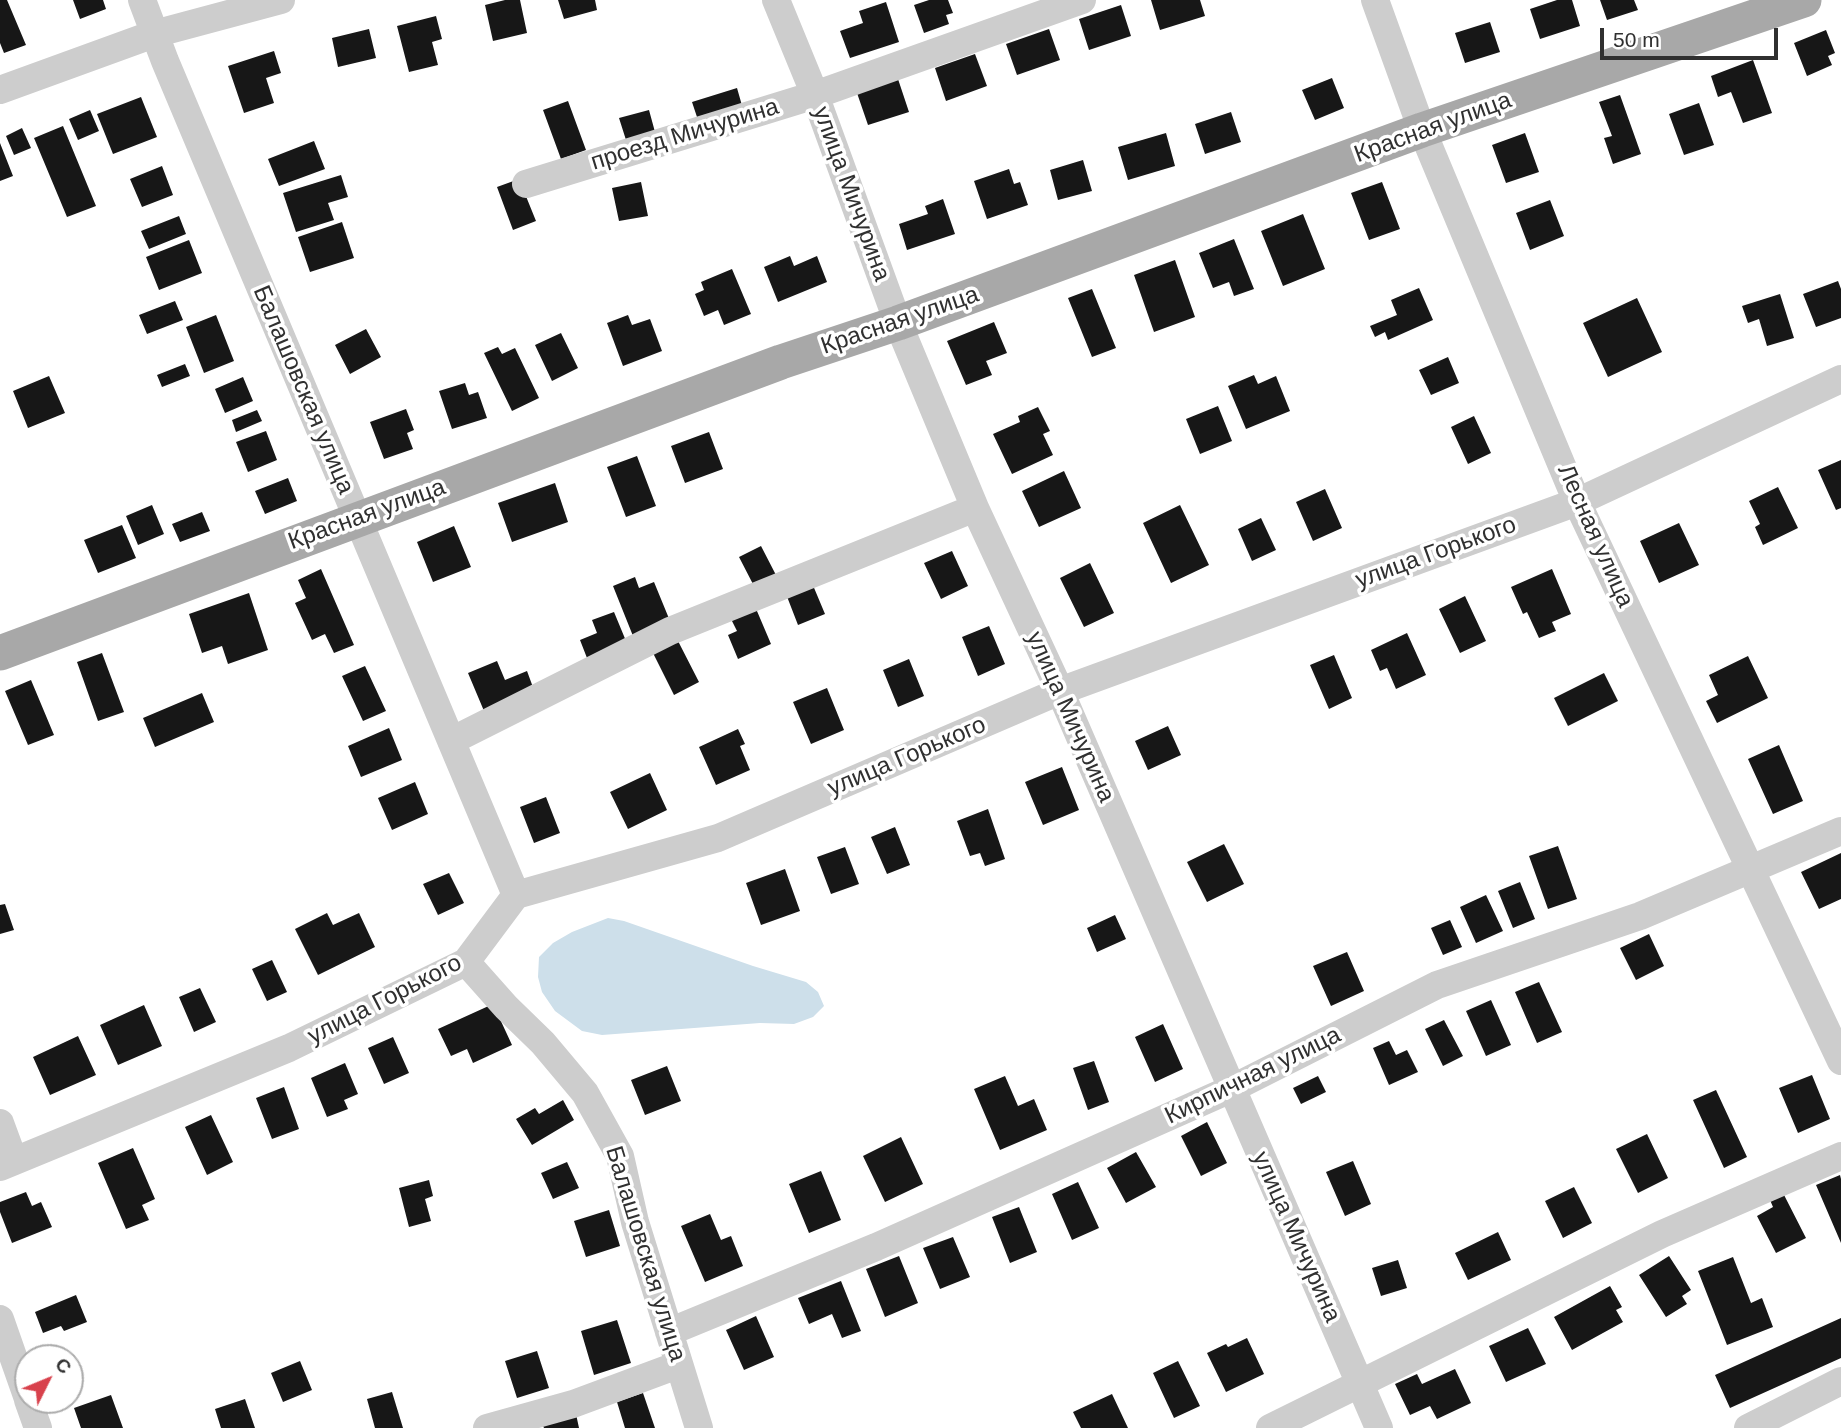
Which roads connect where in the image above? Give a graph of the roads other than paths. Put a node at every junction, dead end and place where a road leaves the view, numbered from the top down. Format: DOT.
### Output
graph roads {
  1 [pos="142,0"];
  2 [pos="281,0"];
  3 [pos="776,0"];
  4 [pos="1082,0"];
  5 [pos="1375,0"];
  6 [pos="1804,0"];
  7 [pos="154,34"];
  8 [pos="0,90"];
  9 [pos="814,95"];
  10 [pos="1422,130"];
  11 [pos="526,184"];
  12 [pos="898,323"];
  13 [pos="1841,379"];
  14 [pos="1577,502"];
  15 [pos="975,508"];
  16 [pos="358,519"];
  17 [pos="0,653"];
  18 [pos="1060,691"];
  19 [pos="451,741"];
  20 [pos="1841,831"];
  21 [pos="1750,870"];
  22 [pos="516,895"];
  23 [pos="466,962"];
  24 [pos="1841,1061"];
  25 [pos="1231,1089"];
  26 [pos="0,1124"];
  27 [pos="1841,1156"];
  28 [pos="7,1164"];
  29 [pos="0,1319"];
  30 [pos="669,1332"];
  31 [pos="14,1360"];
  32 [pos="678,1365"];
  33 [pos="1841,1381"];
  34 [pos="1360,1382"];
  35 [pos="487,1428"];
  36 [pos="699,1428"];
  37 [pos="1270,1428"];
  38 [pos="1379,1428"];
  39 [pos="1748,1428"];
  1 -- 7 [label="street, Балашовская улица"];
  2 -- 7 [label="street"];
  3 -- 9 [label="street, улица Мичурина"];
  4 -- 9 [label="street, проезд Мичурина"];
  5 -- 10 [label="street, Лесная улица"];
  6 -- 10 [label="main road, Красная улица"];
  7 -- 8 [label="street"];
  7 -- 16 [label="street, Балашовская улица"];
  9 -- 11 [label="street, проезд Мичурина"];
  9 -- 12 [label="street, улица Мичурина"];
  10 -- 12 [label="main road, Красная улица"];
  10 -- 14 [label="street, Лесная улица"];
  12 -- 15 [label="street, улица Мичурина"];
  12 -- 16 [label="main road, Красная улица"];
  13 -- 14 [label="street, улица Горького"];
  14 -- 18 [label="street, улица Горького"];
  14 -- 21 [label="street, Лесная улица"];
  15 -- 18 [label="street, улица Мичурина"];
  15 -- 19 [label="street"];
  16 -- 17 [label="main road, Красная улица"];
  16 -- 19 [label="street, Балашовская улица"];
  18 -- 22 [label="street, улица Горького"];
  18 -- 25 [label="street, улица Мичурина"];
  19 -- 22 [label="street, Балашовская улица"];
  20 -- 21 [label="street, Кирпичная улица"];
  21 -- 24 [label="street, Лесная улица"];
  21 -- 25 [label="street, Кирпичная улица"];
  22 -- 23 [label="street, улица Горького"];
  23 -- 28 [label="street, улица Горького"];
  23 -- 30 [label="street, Балашовская улица"];
  25 -- 30 [label="street, Кирпичная улица"];
  25 -- 34 [label="street, улица Мичурина"];
  26 -- 28 [label="street"];
  27 -- 34 [label="street"];
  29 -- 31 [label="street"];
  30 -- 32 [label="street, Балашовская улица"];
  32 -- 35 [label="street"];
  32 -- 36 [label="street, Балашовская улица"];
  33 -- 39 [label="street"];
  34 -- 37 [label="street"];
  34 -- 38 [label="street, улица Мичурина"];
}
